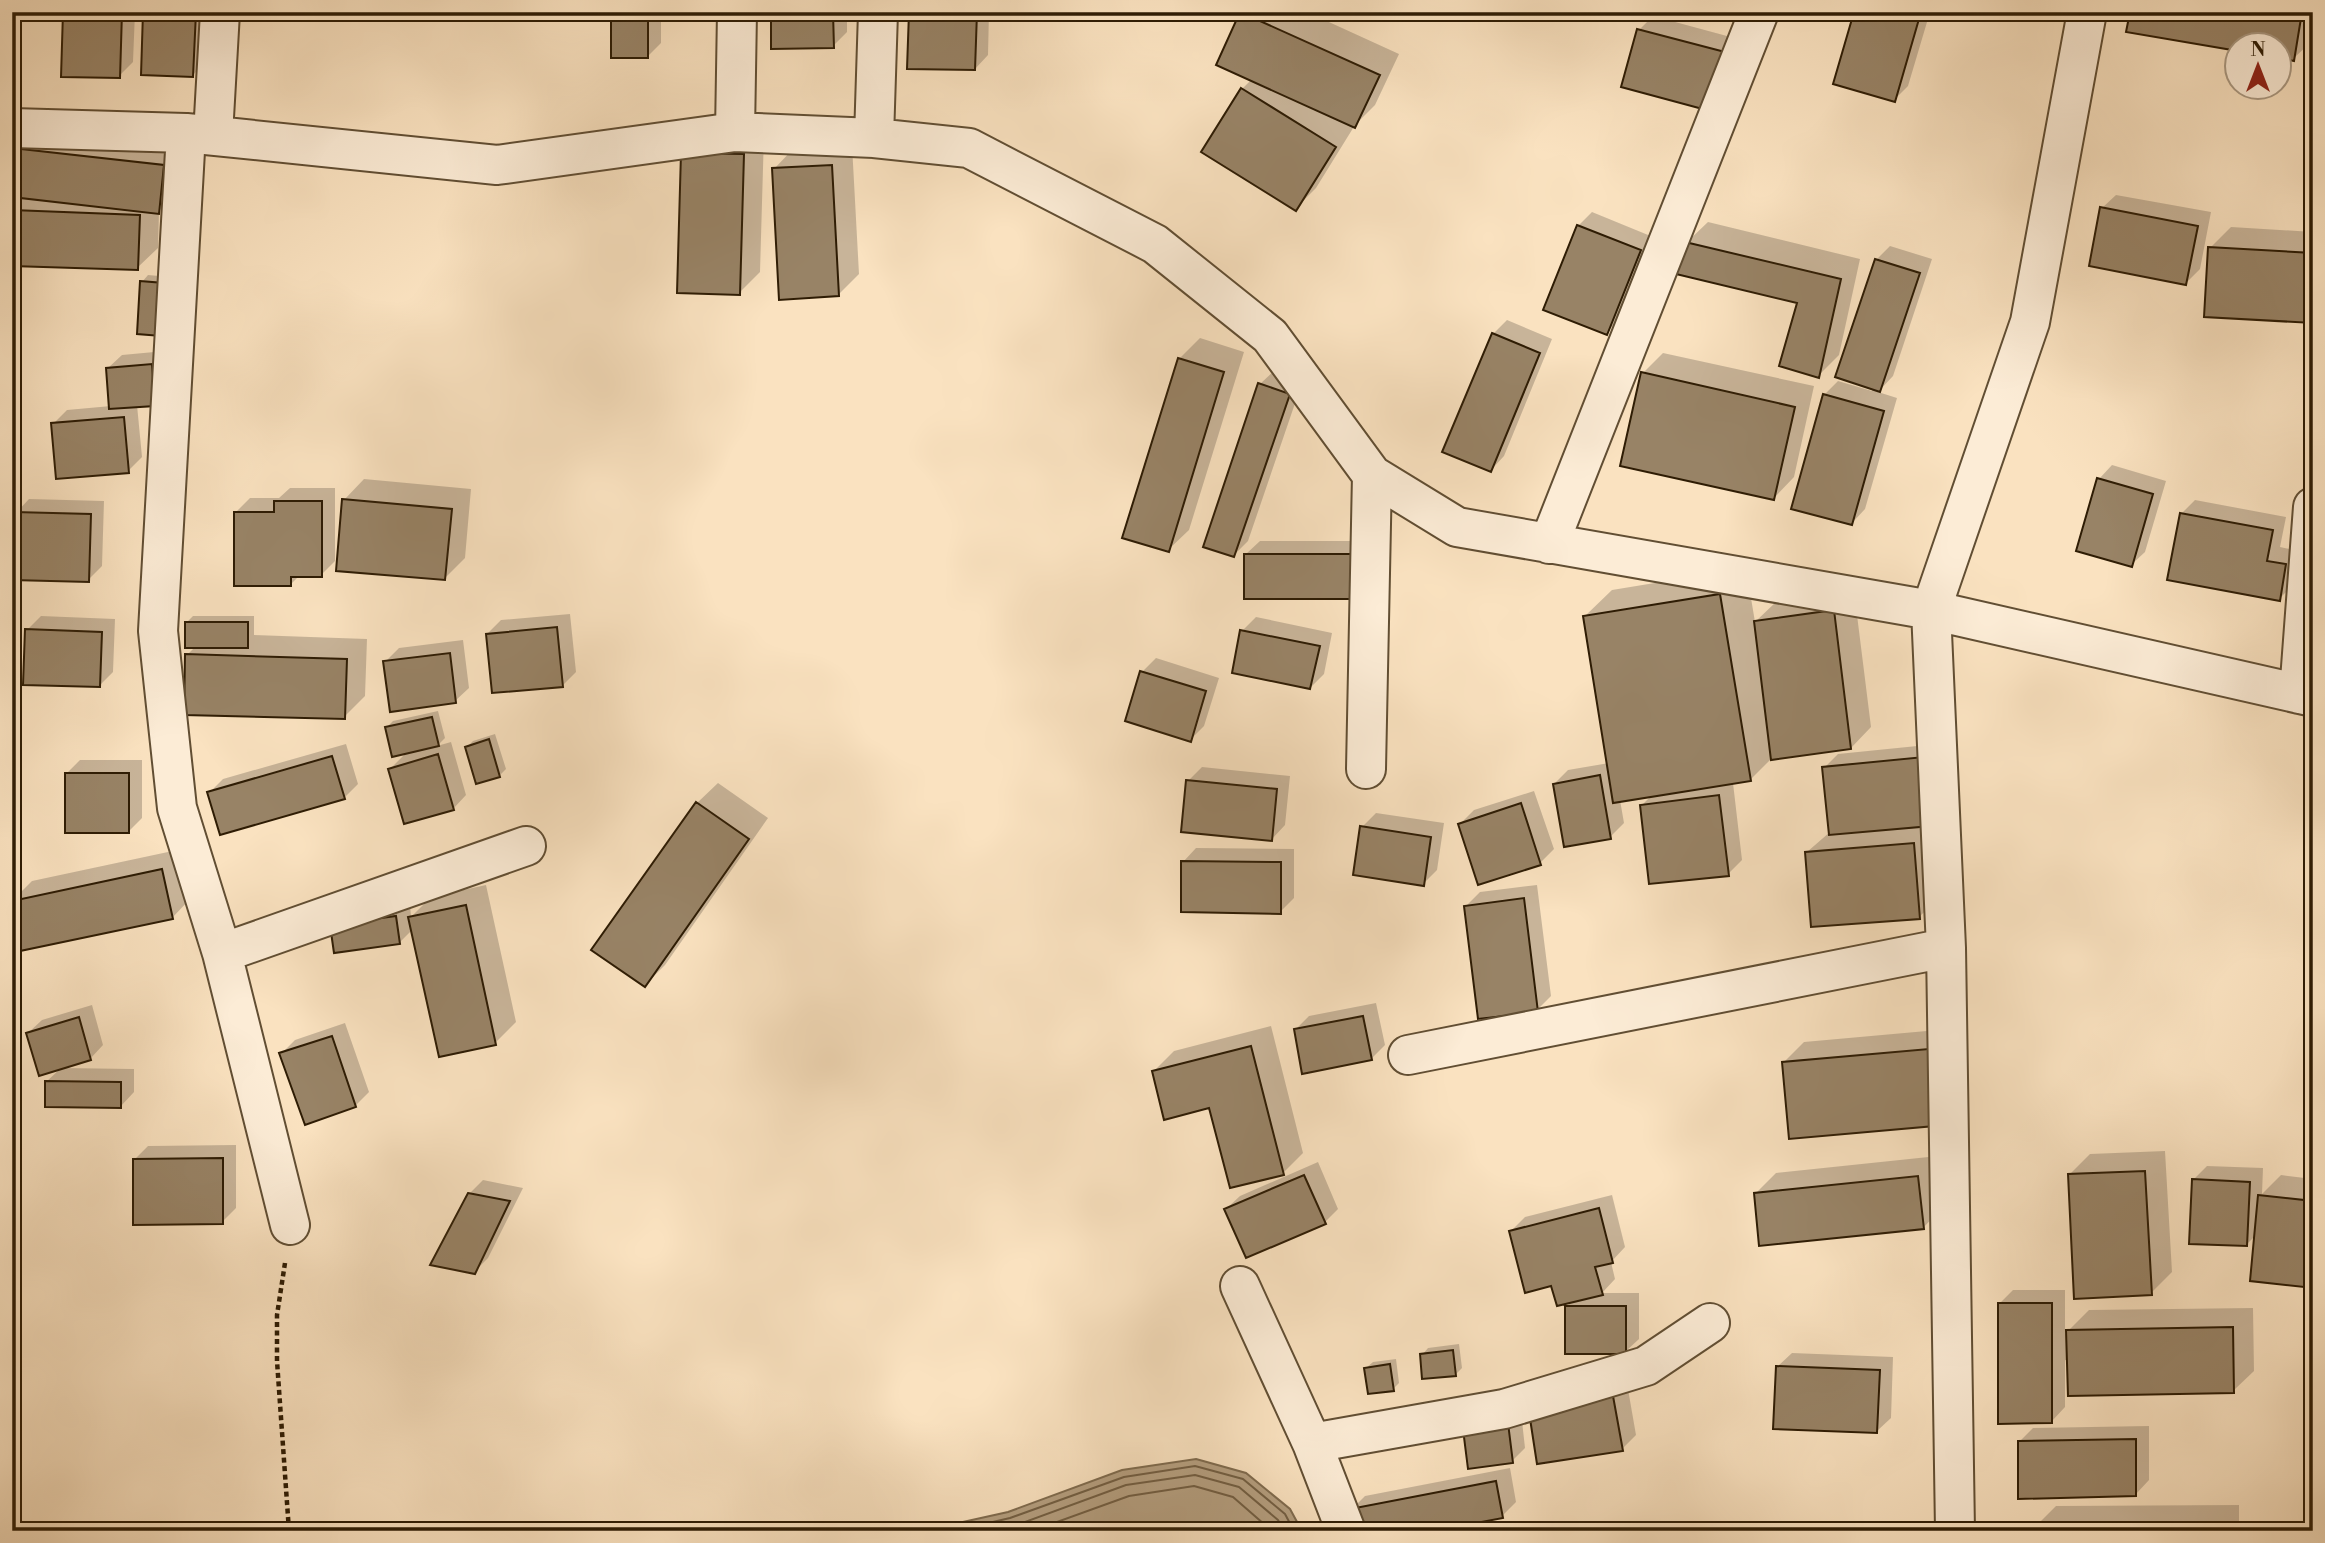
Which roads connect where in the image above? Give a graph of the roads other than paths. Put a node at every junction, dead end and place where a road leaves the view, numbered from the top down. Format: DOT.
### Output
graph roads {
  1 [pos="220,12"];
  2 [pos="737,12"];
  3 [pos="878,12"];
  4 [pos="1759,12"];
  5 [pos="2087,12"];
  6 [pos="12,128"];
  7 [pos="735,132"];
  8 [pos="199,134"];
  9 [pos="874,138"];
  10 [pos="1372,475"];
  11 [pos="2313,507"];
  12 [pos="1549,544"];
  13 [pos="1931,610"];
  14 [pos="2306,695"];
  15 [pos="1366,769"];
  16 [pos="526,846"];
  17 [pos="1945,948"];
  18 [pos="222,953"];
  19 [pos="1408,1055"];
  20 [pos="290,1225"];
  21 [pos="1240,1286"];
  22 [pos="1710,1323"];
  23 [pos="1312,1443"];
  24 [pos="1346,1531"];
  25 [pos="1955,1531"];
  1 -- 8 [label="street"];
  2 -- 7 [label="street"];
  3 -- 9 [label="street"];
  4 -- 12 [label="street"];
  5 -- 13 [label="street"];
  6 -- 8 [label="street"];
  7 -- 8 [label="street"];
  7 -- 9 [label="street"];
  8 -- 18 [label="street"];
  9 -- 10 [label="street"];
  10 -- 12 [label="street"];
  10 -- 15 [label="street"];
  11 -- 14 [label="street"];
  12 -- 13 [label="street"];
  13 -- 14 [label="street"];
  13 -- 17 [label="street"];
  16 -- 18 [label="street"];
  17 -- 19 [label="street"];
  17 -- 25 [label="street"];
  18 -- 20 [label="street"];
  21 -- 23 [label="street"];
  22 -- 23 [label="street"];
  23 -- 24 [label="street"];
}
